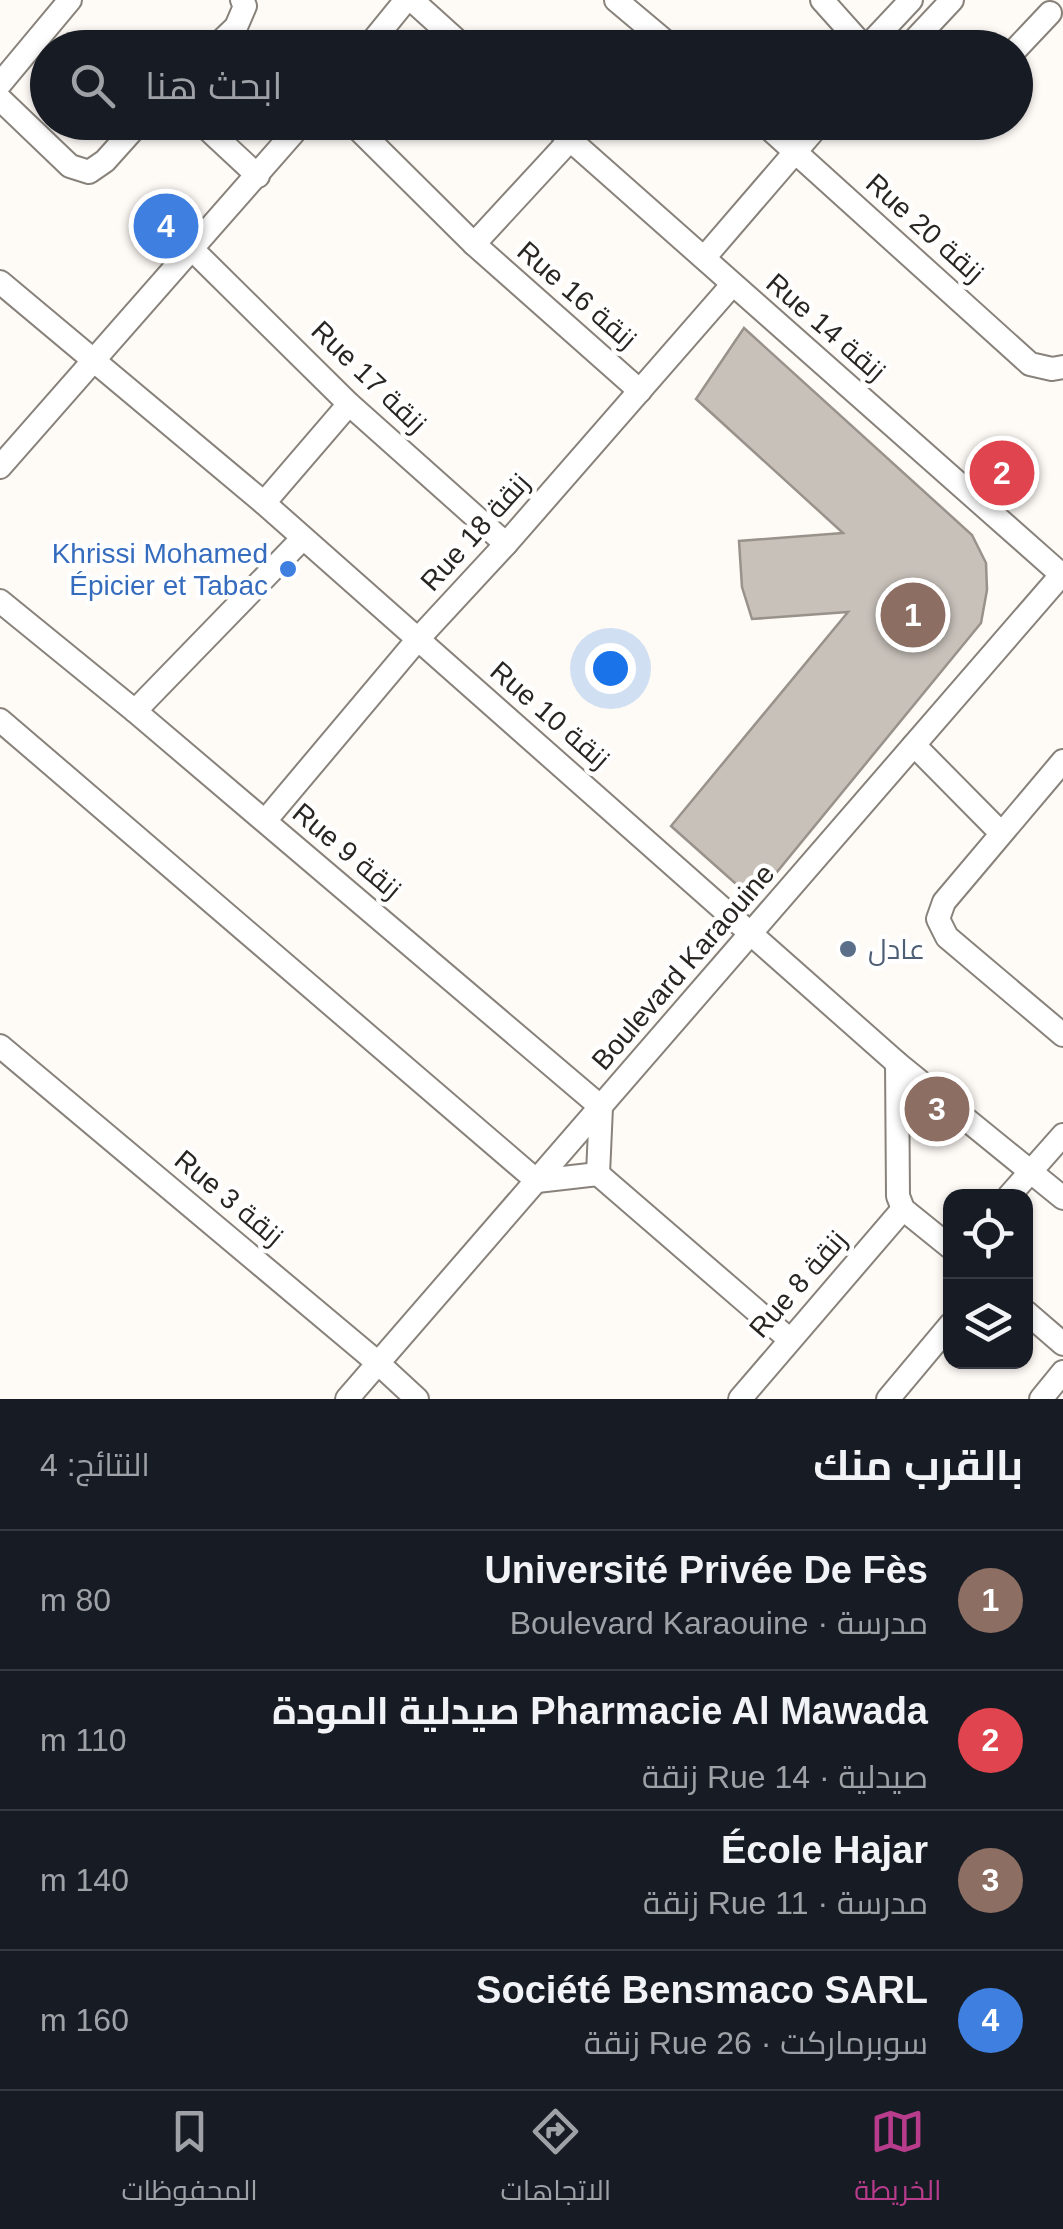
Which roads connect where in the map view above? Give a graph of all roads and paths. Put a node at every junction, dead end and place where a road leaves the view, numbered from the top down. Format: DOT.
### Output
graph roads {
  1 [pos="70,0"];
  2 [pos="242,0"];
  3 [pos="409,0"];
  4 [pos="616,0"];
  5 [pos="822,0"];
  6 [pos="911,0"];
  7 [pos="952,0"];
  8 [pos="45,30"];
  9 [pos="233,30"];
  10 [pos="382,30"];
  11 [pos="444,30"];
  12 [pos="651,30"];
  13 [pos="849,30"];
  14 [pos="882,30"];
  15 [pos="923,30"];
  16 [pos="30,48"];
  17 [pos="0,84"];
  18 [pos="0,99"];
  19 [pos="30,128"];
  20 [pos="43,140"];
  21 [pos="124,140"];
  22 [pos="219,140"];
  23 [pos="289,140"];
  24 [pos="369,140"];
  25 [pos="570,140"];
  26 [pos="784,140"];
  27 [pos="807,140"];
  28 [pos="798,152"];
  29 [pos="258,176"];
  30 [pos="474,244"];
  31 [pos="194,250"];
  32 [pos="704,258"];
  33 [pos="0,282"];
  34 [pos="732,285"];
  35 [pos="94,363"];
  36 [pos="1058,368"];
  37 [pos="640,391"];
  38 [pos="349,404"];
  39 [pos="0,467"];
  40 [pos="264,504"];
  41 [pos="304,538"];
  42 [pos="506,544"];
  43 [pos="1063,574"];
  44 [pos="0,601"];
  45 [pos="418,639"];
  46 [pos="135,712"];
  47 [pos="0,720"];
  48 [pos="914,745"];
  49 [pos="1063,761"];
  50 [pos="265,821"];
  51 [pos="1000,832"];
  52 [pos="752,934"];
  53 [pos="1063,1036"];
  54 [pos="0,1046"];
  55 [pos="897,1064"];
  56 [pos="601,1107"];
  57 [pos="1063,1135"];
  58 [pos="1031,1172"];
  59 [pos="598,1174"];
  60 [pos="537,1181"];
  61 [pos="1015,1189"];
  62 [pos="1063,1198"];
  63 [pos="903,1209"];
  64 [pos="943,1241"];
  65 [pos="1033,1318"];
  66 [pos="943,1333"];
  67 [pos="789,1339"];
  68 [pos="1063,1344"];
  69 [pos="378,1363"];
  70 [pos="1063,1372"];
  71 [pos="347,1399"];
  72 [pos="417,1399"];
  73 [pos="740,1399"];
  74 [pos="888,1399"];
  75 [pos="1041,1399"];
  1 -- 8 [label="street"];
  2 -- 9 [label="street"];
  3 -- 10 [label="street"];
  3 -- 11 [label="street"];
  4 -- 12 [label="street"];
  5 -- 13 [label="street"];
  6 -- 14 [label="street"];
  7 -- 15 [label="street"];
  16 -- 17 [label="street"];
  18 -- 19 [label="street"];
  20 -- 21 [label="street"];
  22 -- 29 [label="street"];
  23 -- 29 [label="street"];
  24 -- 30 [label="street, Rue 16 زنقة"];
  25 -- 30 [label="street"];
  25 -- 32 [label="street, Rue 14 زنقة"];
  26 -- 28 [label="street, Rue 20 زنقة"];
  27 -- 28 [label="street"];
  28 -- 32 [label="street"];
  28 -- 36 [label="street, Rue 20 زنقة"];
  29 -- 31 [label="street"];
  30 -- 37 [label="street, Rue 16 زنقة"];
  31 -- 35 [label="street"];
  31 -- 38 [label="street, Rue 17 زنقة"];
  32 -- 34 [label="street, Rue 14 زنقة"];
  33 -- 35 [label="street, Rue 10 زنقة"];
  34 -- 37 [label="street, Rue 18 زنقة"];
  34 -- 43 [label="street, Rue 14 زنقة"];
  35 -- 39 [label="street"];
  35 -- 40 [label="street, Rue 10 زنقة"];
  37 -- 42 [label="street, Rue 18 زنقة"];
  38 -- 40 [label="street"];
  38 -- 42 [label="street, Rue 17 زنقة"];
  40 -- 41 [label="street, Rue 10 زنقة"];
  41 -- 45 [label="street, Rue 10 زنقة"];
  41 -- 46 [label="street"];
  42 -- 45 [label="street, Rue 18 زنقة"];
  43 -- 48 [label="street, Boulevard Karaouine"];
  44 -- 46 [label="street, Rue 9 زنقة"];
  45 -- 50 [label="street, Rue 18 زنقة"];
  45 -- 52 [label="street, Rue 10 زنقة"];
  46 -- 50 [label="street, Rue 9 زنقة"];
  47 -- 60 [label="street"];
  48 -- 51 [label="street"];
  48 -- 52 [label="street, Boulevard Karaouine"];
  49 -- 51 [label="street"];
  50 -- 56 [label="street, Rue 9 زنقة"];
  51 -- 53 [label="street"];
  52 -- 55 [label="street, Rue 10 زنقة"];
  52 -- 56 [label="street, Boulevard Karaouine"];
  54 -- 69 [label="street, Rue 3 زنقة"];
  55 -- 58 [label="street, Rue 10 زنقة"];
  55 -- 63 [label="street"];
  56 -- 59 [label="street"];
  56 -- 60 [label="street, Boulevard Karaouine"];
  57 -- 58 [label="street"];
  58 -- 61 [label="street"];
  58 -- 62 [label="street, Rue 10 زنقة"];
  59 -- 60 [label="street"];
  59 -- 67 [label="street"];
  60 -- 69 [label="street, Boulevard Karaouine"];
  63 -- 64 [label="street"];
  63 -- 67 [label="street, Rue 8 زنقة"];
  65 -- 68 [label="street"];
  66 -- 74 [label="street"];
  67 -- 73 [label="street, Rue 8 زنقة"];
  69 -- 71 [label="street, Boulevard Karaouine"];
  69 -- 72 [label="street, Rue 3 زنقة"];
  70 -- 75 [label="street"];
}
